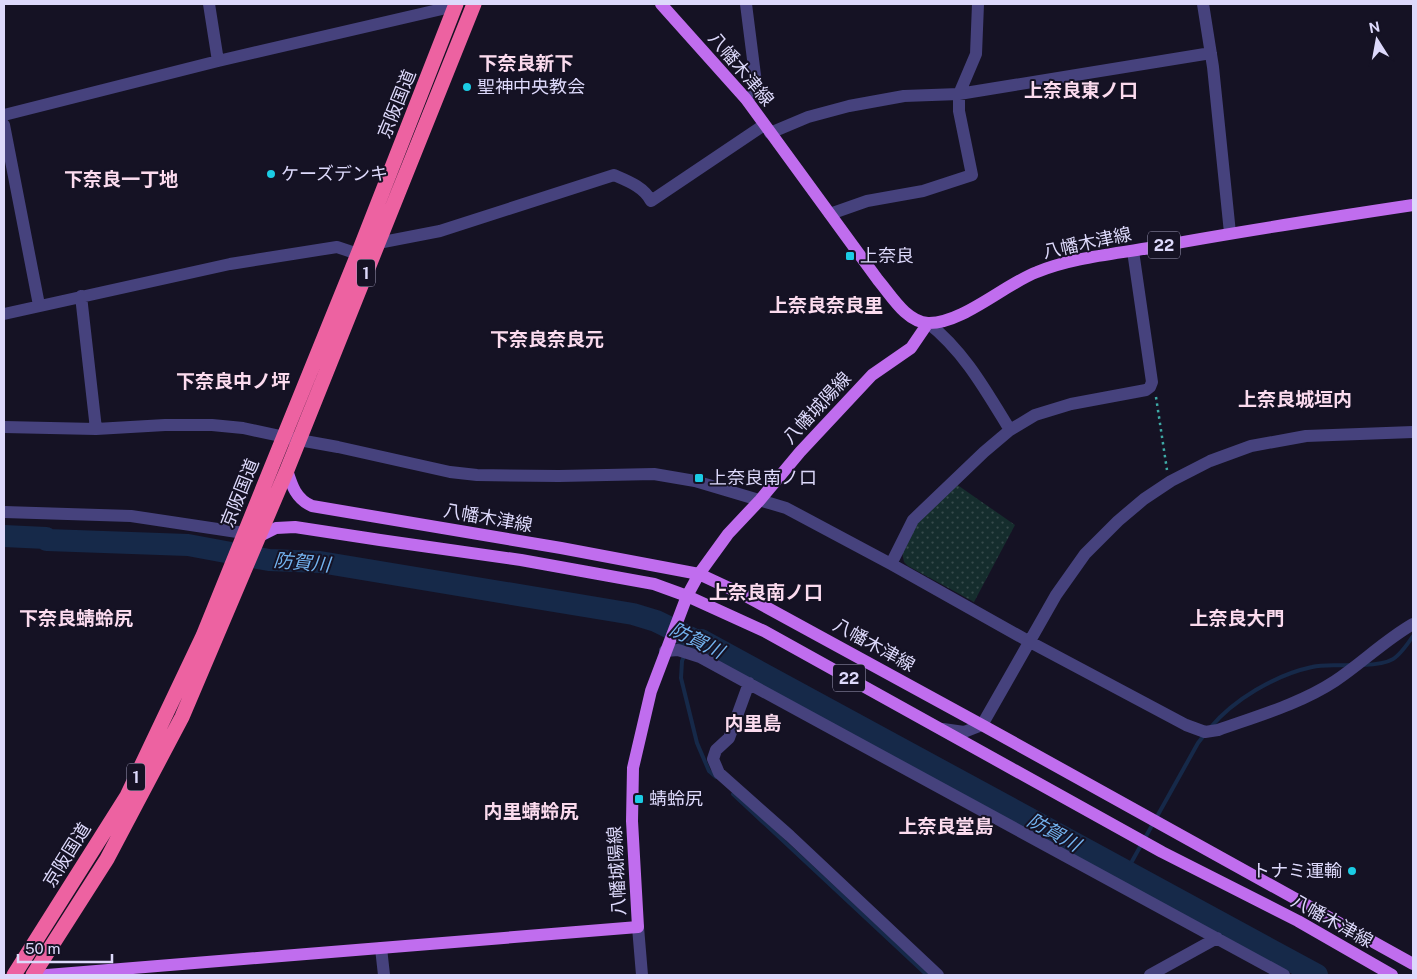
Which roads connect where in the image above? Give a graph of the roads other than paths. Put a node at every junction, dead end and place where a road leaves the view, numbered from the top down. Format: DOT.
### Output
graph roads {
  1 [pos="209,4"];
  2 [pos="474,4"];
  3 [pos="661,4"];
  4 [pos="746,4"];
  5 [pos="978,4"];
  6 [pos="1203,4"];
  7 [pos="456,5"];
  8 [pos="1211,54"];
  9 [pos="218,60"];
  10 [pos="959,94"];
  11 [pos="746,99"];
  12 [pos="4,115"];
  13 [pos="4,125"];
  14 [pos="767,129"];
  15 [pos="1413,205"];
  16 [pos="830,214"];
  17 [pos="1230,233"];
  18 [pos="378,244"];
  19 [pos="1133,250"];
  20 [pos="358,254"];
  21 [pos="81,296"];
  22 [pos="39,305"];
  23 [pos="4,314"];
  24 [pos="928,323"];
  25 [pos="4,427"];
  26 [pos="96,429"];
  27 [pos="1010,430"];
  28 [pos="1413,432"];
  29 [pos="291,439"];
  30 [pos="287,470"];
  31 [pos="760,500"];
  32 [pos="4,512"];
  33 [pos="250,537"];
  34 [pos="892,564"];
  35 [pos="239,567"];
  36 [pos="699,574"];
  37 [pos="687,596"];
  38 [pos="1413,624"];
  39 [pos="1030,642"];
  40 [pos="665,650"];
  41 [pos="749,683"];
  42 [pos="982,725"];
  43 [pos="939,728"];
  44 [pos="638,927"];
  45 [pos="1217,938"];
  46 [pos="381,948"];
  47 [pos="1413,964"];
  48 [pos="173,970"];
  49 [pos="14,975"];
  50 [pos="33,975"];
  51 [pos="47,975"];
  52 [pos="384,975"];
  53 [pos="642,975"];
  54 [pos="938,975"];
  55 [pos="1150,975"];
  56 [pos="1284,975"];
  57 [pos="1392,975"];
  1 -- 9 [label="street"];
  2 -- 18 [label="highway, 京阪国道 / 1"];
  3 -- 11 [label="main road, 八幡木津線"];
  4 -- 11 [label="street"];
  5 -- 10 [label="street"];
  6 -- 8 [label="street"];
  7 -- 9 [label="street"];
  7 -- 20 [label="highway, 京阪国道 / 1"];
  8 -- 10 [label="street"];
  8 -- 17 [label="street"];
  9 -- 12 [label="street"];
  10 -- 14 [label="street"];
  10 -- 16 [label="street"];
  11 -- 14 [label="main road, 八幡木津線"];
  13 -- 22 [label="street"];
  14 -- 16 [label="main road, 八幡木津線"];
  14 -- 18 [label="street"];
  15 -- 17 [label="main road, 八幡木津線 / 22"];
  16 -- 24 [label="main road, 八幡木津線"];
  17 -- 19 [label="main road, 八幡木津線 / 22"];
  18 -- 29 [label="highway, 京阪国道 / 1"];
  19 -- 24 [label="main road, 八幡木津線 / 22"];
  19 -- 27 [label="street"];
  20 -- 21 [label="street"];
  20 -- 29 [label="highway, 京阪国道 / 1"];
  21 -- 22 [label="street"];
  21 -- 26 [label="street"];
  22 -- 23 [label="street"];
  24 -- 27 [label="street"];
  24 -- 31 [label="main road, 八幡城陽線"];
  25 -- 26 [label="street"];
  26 -- 29 [label="street"];
  27 -- 34 [label="street"];
  28 -- 39 [label="street"];
  29 -- 30 [label="highway, 京阪国道 / 1"];
  29 -- 31 [label="street"];
  29 -- 33 [label="highway, 京阪国道 / 1"];
  30 -- 33 [label="highway, 京阪国道 / 1"];
  30 -- 36 [label="main road, 八幡木津線 / 22"];
  31 -- 34 [label="street"];
  31 -- 36 [label="main road, 八幡城陽線"];
  32 -- 33 [label="street"];
  33 -- 35 [label="highway, 京阪国道 / 1"];
  33 -- 37 [label="main road, 八幡木津線 / 22"];
  34 -- 39 [label="street"];
  35 -- 49 [label="highway, 京阪国道 / 1"];
  35 -- 50 [label="highway, 京阪国道 / 1"];
  36 -- 37 [label="main road, 八幡城陽線"];
  36 -- 42 [label="main road, 八幡木津線 / 22"];
  37 -- 40 [label="main road, 八幡城陽線"];
  37 -- 43 [label="main road, 八幡木津線 / 22"];
  38 -- 39 [label="street"];
  39 -- 42 [label="street"];
  40 -- 41 [label="street"];
  40 -- 44 [label="main road, 八幡城陽線"];
  41 -- 45 [label="street"];
  41 -- 54 [label="street"];
  42 -- 43 [label="street"];
  42 -- 47 [label="main road, 八幡木津線 / 22"];
  43 -- 57 [label="main road, 八幡木津線 / 22"];
  44 -- 46 [label="main road, 八幡城陽線"];
  44 -- 53 [label="street"];
  45 -- 55 [label="street"];
  45 -- 56 [label="street"];
  46 -- 48 [label="main road, 八幡城陽線"];
  46 -- 52 [label="street"];
  48 -- 51 [label="main road, 八幡城陽線"];
}
